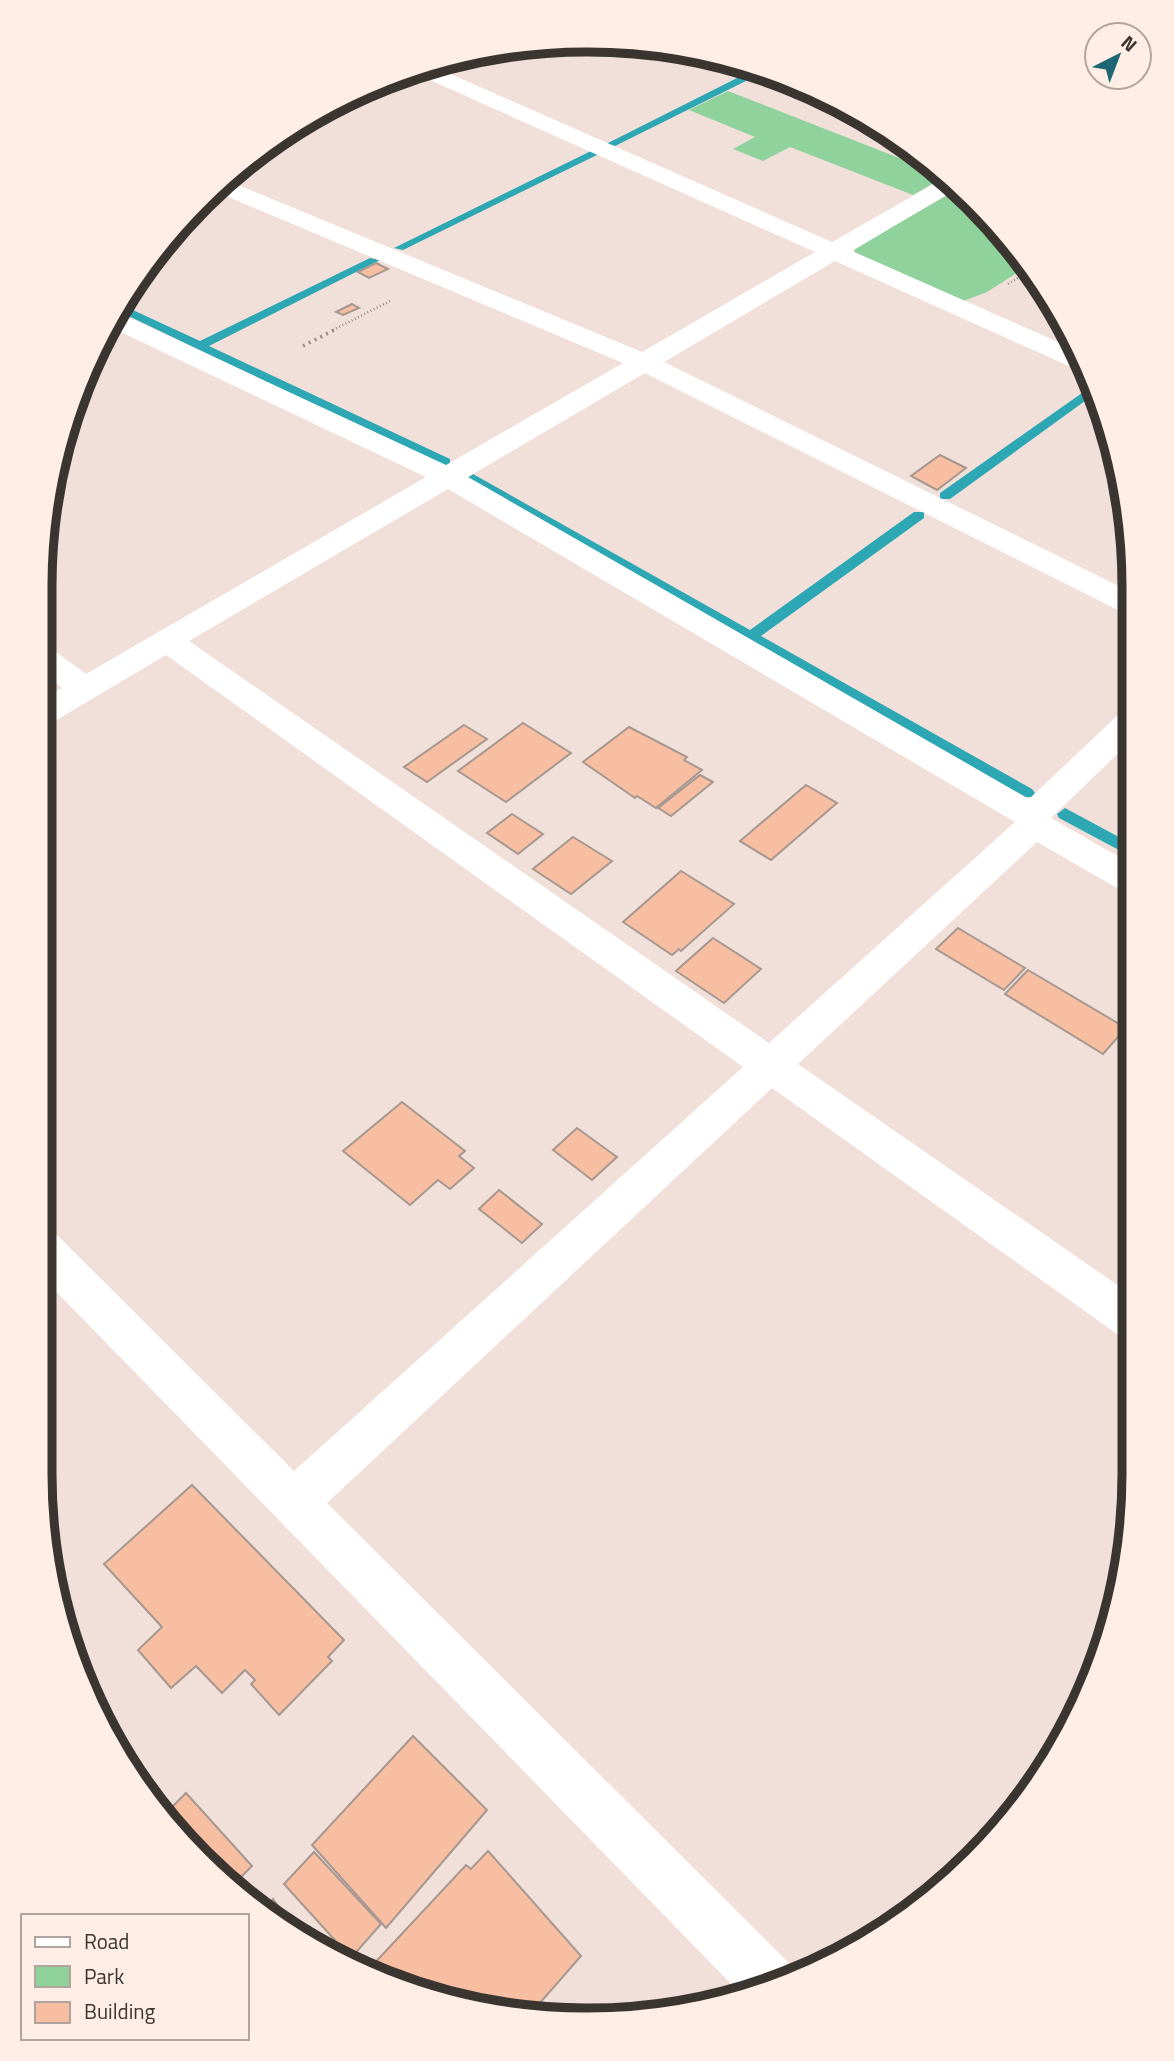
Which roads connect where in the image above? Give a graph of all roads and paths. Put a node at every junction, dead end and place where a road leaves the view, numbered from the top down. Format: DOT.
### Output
graph roads {
  1 [pos="436,75"];
  2 [pos="942,188"];
  3 [pos="230,189"];
  4 [pos="832,253"];
  5 [pos="439,277"];
  6 [pos="122,323"];
  7 [pos="303,346"];
  8 [pos="1068,356"];
  9 [pos="644,362"];
  10 [pos="448,477"];
  11 [pos="1122,600"];
  12 [pos="168,641"];
  13 [pos="52,664"];
  14 [pos="85,689"];
  15 [pos="52,708"];
  16 [pos="1122,731"];
  17 [pos="1033,820"];
  18 [pos="1122,874"];
  19 [pos="771,1066"];
  20 [pos="52,1258"];
  21 [pos="1122,1313"];
  22 [pos="294,1502"];
  23 [pos="764,1978"];
  1 -- 4 [label="street"];
  2 -- 4 [label="street"];
  3 -- 5 [label="street"];
  4 -- 8 [label="street"];
  4 -- 9 [label="street"];
  5 -- 7 [label="path"];
  5 -- 9 [label="street"];
  6 -- 10 [label="street"];
  9 -- 10 [label="street"];
  9 -- 11 [label="street"];
  10 -- 12 [label="street"];
  10 -- 17 [label="street"];
  12 -- 14 [label="street"];
  12 -- 19 [label="street"];
  13 -- 14 [label="street"];
  14 -- 15 [label="street"];
  16 -- 17 [label="street"];
  17 -- 18 [label="street"];
  17 -- 19 [label="street"];
  19 -- 21 [label="street"];
  19 -- 22 [label="street"];
  20 -- 22 [label="street"];
  22 -- 23 [label="street"];
}
